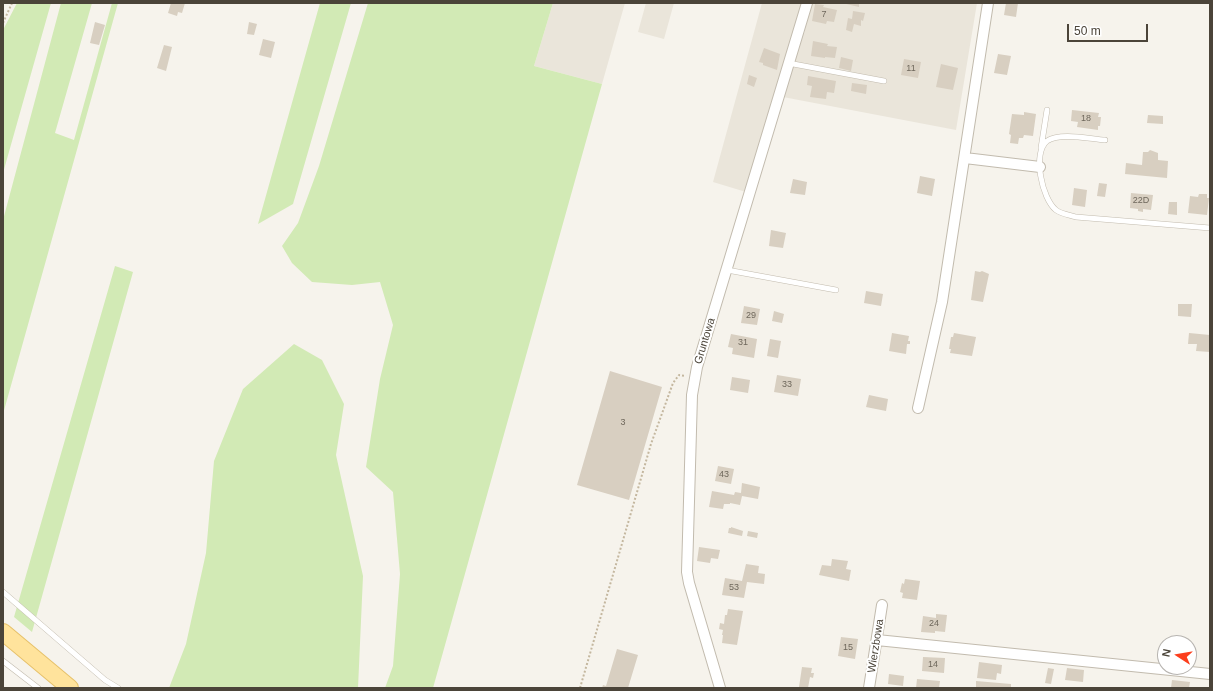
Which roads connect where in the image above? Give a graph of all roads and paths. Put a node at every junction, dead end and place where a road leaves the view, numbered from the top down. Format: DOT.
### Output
graph roads {
  1 [pos="12,3"];
  2 [pos="807,3"];
  3 [pos="988,3"];
  4 [pos="3,22"];
  5 [pos="788,63"];
  6 [pos="884,81"];
  7 [pos="1047,110"];
  8 [pos="1105,140"];
  9 [pos="1040,153"];
  10 [pos="964,158"];
  11 [pos="1040,167"];
  12 [pos="1210,228"];
  13 [pos="726,270"];
  14 [pos="836,290"];
  15 [pos="695,378"];
  16 [pos="918,408"];
  17 [pos="3,592"];
  18 [pos="882,605"];
  19 [pos="3,632"];
  20 [pos="877,640"];
  21 [pos="3,661"];
  22 [pos="1210,674"];
  23 [pos="38,688"];
  24 [pos="70,688"];
  25 [pos="118,688"];
  26 [pos="580,688"];
  27 [pos="720,688"];
  28 [pos="869,688"];
  1 -- 4 [label="path"];
  2 -- 5 [label="street, Gruntowa"];
  3 -- 10 [label="street"];
  5 -- 6 [label="lane"];
  5 -- 13 [label="street, Gruntowa"];
  7 -- 9 [label="lane"];
  8 -- 9 [label="lane"];
  9 -- 11 [label="lane"];
  10 -- 11 [label="street"];
  10 -- 16 [label="street"];
  11 -- 12 [label="lane"];
  13 -- 14 [label="lane"];
  13 -- 15 [label="street, Gruntowa"];
  15 -- 26 [label="path"];
  15 -- 27 [label="street, Gruntowa"];
  17 -- 25 [label="lane"];
  18 -- 20 [label="street, Wierzbowa"];
  19 -- 24 [label="main road"];
  20 -- 22 [label="street"];
  20 -- 28 [label="street, Wierzbowa"];
  21 -- 23 [label="lane"];
}
